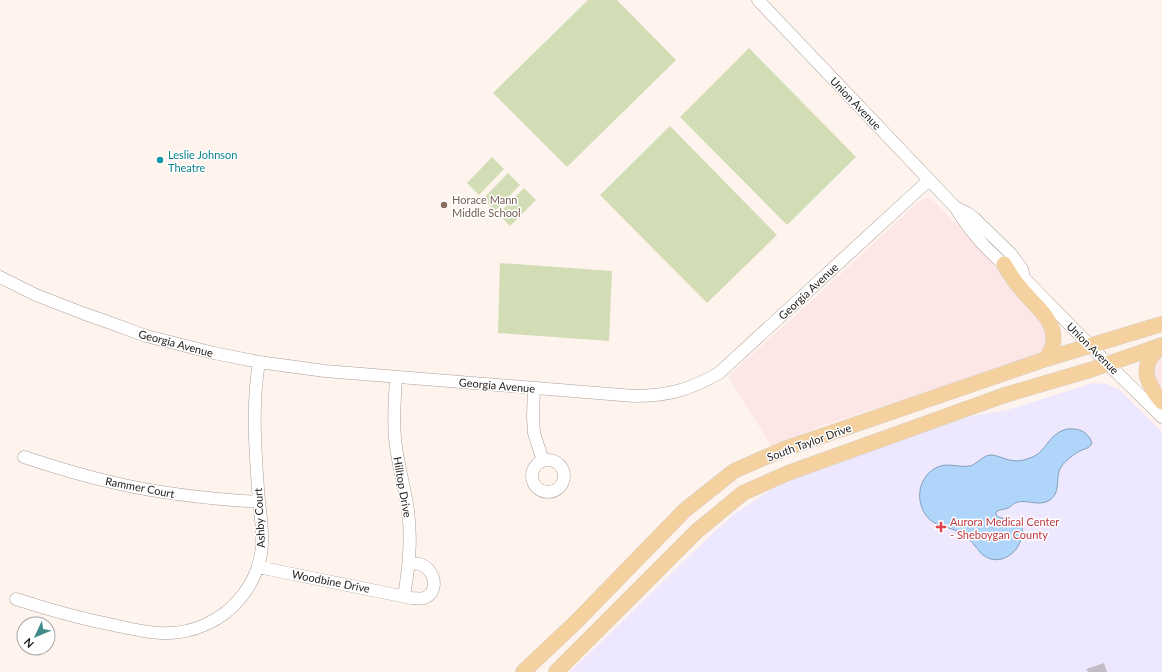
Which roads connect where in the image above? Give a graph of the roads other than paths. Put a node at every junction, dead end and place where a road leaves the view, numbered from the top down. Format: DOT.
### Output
graph roads {
  1 [pos="758,0"];
  2 [pos="930,180"];
  3 [pos="955,207"];
  4 [pos="1004,264"];
  5 [pos="0,277"];
  6 [pos="1024,278"];
  7 [pos="1162,324"];
  8 [pos="1090,346"];
  9 [pos="1162,346"];
  10 [pos="1046,359"];
  11 [pos="259,362"];
  12 [pos="1107,363"];
  13 [pos="396,377"];
  14 [pos="534,388"];
  15 [pos="1162,402"];
  16 [pos="1162,418"];
  17 [pos="24,457"];
  18 [pos="543,461"];
  19 [pos="259,502"];
  20 [pos="409,563"];
  21 [pos="258,567"];
  22 [pos="404,596"];
  23 [pos="16,599"];
  24 [pos="523,672"];
  25 [pos="556,672"];
  1 -- 2 [label="street, Union Avenue"];
  2 -- 3 [label="street, Union Avenue"];
  2 -- 14 [label="street, Georgia Avenue"];
  3 -- 4 [label="street, Union Avenue"];
  3 -- 6 [label="street, Union Avenue"];
  4 -- 6 [label="street, Union Avenue"];
  4 -- 10 [label="main road"];
  5 -- 11 [label="street, Georgia Avenue"];
  6 -- 8 [label="street, Union Avenue"];
  7 -- 8 [label="main road, South Taylor Drive"];
  8 -- 10 [label="main road, South Taylor Drive"];
  8 -- 12 [label="street, Union Avenue"];
  9 -- 12 [label="main road, South Taylor Drive"];
  9 -- 15 [label="main road"];
  10 -- 24 [label="main road, South Taylor Drive"];
  11 -- 13 [label="street, Georgia Avenue"];
  11 -- 19 [label="street, Ashby Court"];
  12 -- 16 [label="street, Union Avenue"];
  12 -- 25 [label="main road, South Taylor Drive"];
  13 -- 14 [label="street, Georgia Avenue"];
  13 -- 20 [label="street, Hilltop Drive"];
  14 -- 18 [label="street"];
  17 -- 19 [label="street, Rammer Court"];
  19 -- 21 [label="street, Ashby Court"];
  20 -- 22 [label="street, Hilltop Drive"];
  20 -- 22 [label="street"];
  21 -- 22 [label="street, Woodbine Drive"];
  21 -- 23 [label="street, Ashby Court"];
}
